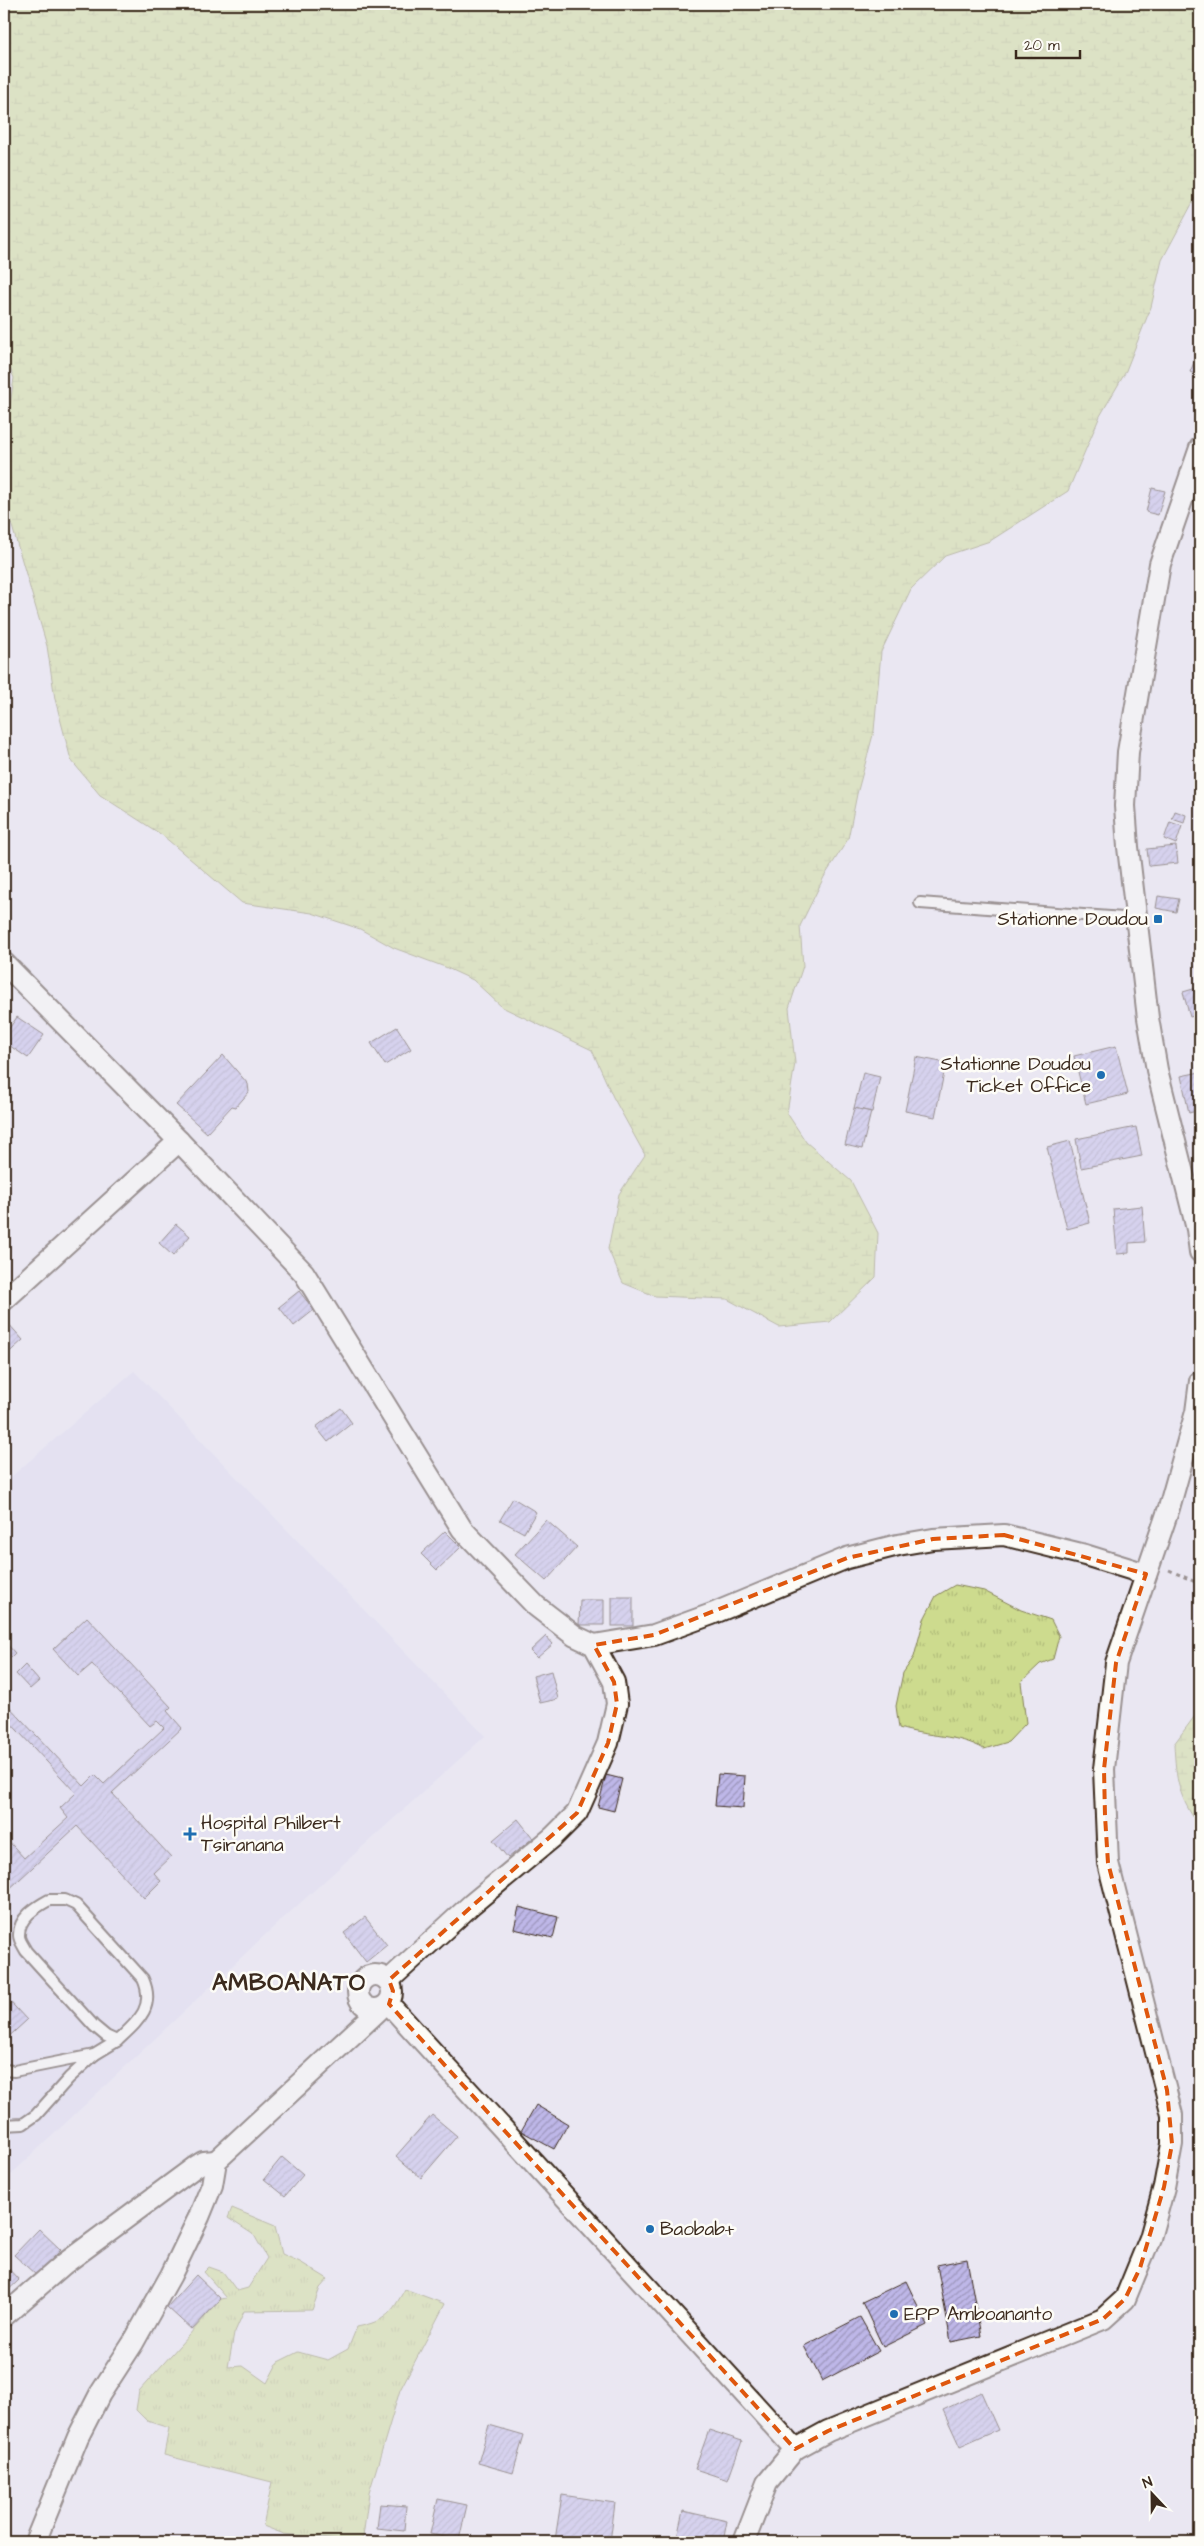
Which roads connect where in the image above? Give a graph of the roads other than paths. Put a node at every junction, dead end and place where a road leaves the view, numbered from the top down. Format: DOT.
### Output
graph roads {
  1 [pos="1200,448"];
  2 [pos="920,903"];
  3 [pos="1138,919"];
  4 [pos="4,962"];
  5 [pos="179,1141"];
  6 [pos="1200,1252"];
  7 [pos="4,1300"];
  8 [pos="1200,1381"];
  9 [pos="1148,1568"];
  10 [pos="594,1645"];
  11 [pos="389,1980"];
  12 [pos="384,2007"];
  13 [pos="117,2041"];
  14 [pos="94,2055"];
  15 [pos="4,2070"];
  16 [pos="4,2125"];
  17 [pos="216,2161"];
  18 [pos="4,2316"];
  19 [pos="795,2449"];
  20 [pos="35,2542"];
  21 [pos="744,2542"];
  1 -- 3 [label="street"];
  2 -- 3 [label="lane"];
  3 -- 6 [label="street"];
  4 -- 5 [label="street"];
  5 -- 7 [label="street"];
  5 -- 10 [label="street"];
  8 -- 9 [label="street"];
  9 -- 10 [label="street"];
  9 -- 19 [label="street"];
  10 -- 11 [label="street"];
  11 -- 12 [label="street"];
  11 -- 12 [label="street"];
  12 -- 17 [label="street"];
  12 -- 19 [label="street"];
  13 -- 13 [label="lane"];
  13 -- 14 [label="lane"];
  14 -- 15 [label="lane"];
  14 -- 16 [label="lane"];
  17 -- 18 [label="street"];
  17 -- 20 [label="street"];
  19 -- 21 [label="street"];
}
